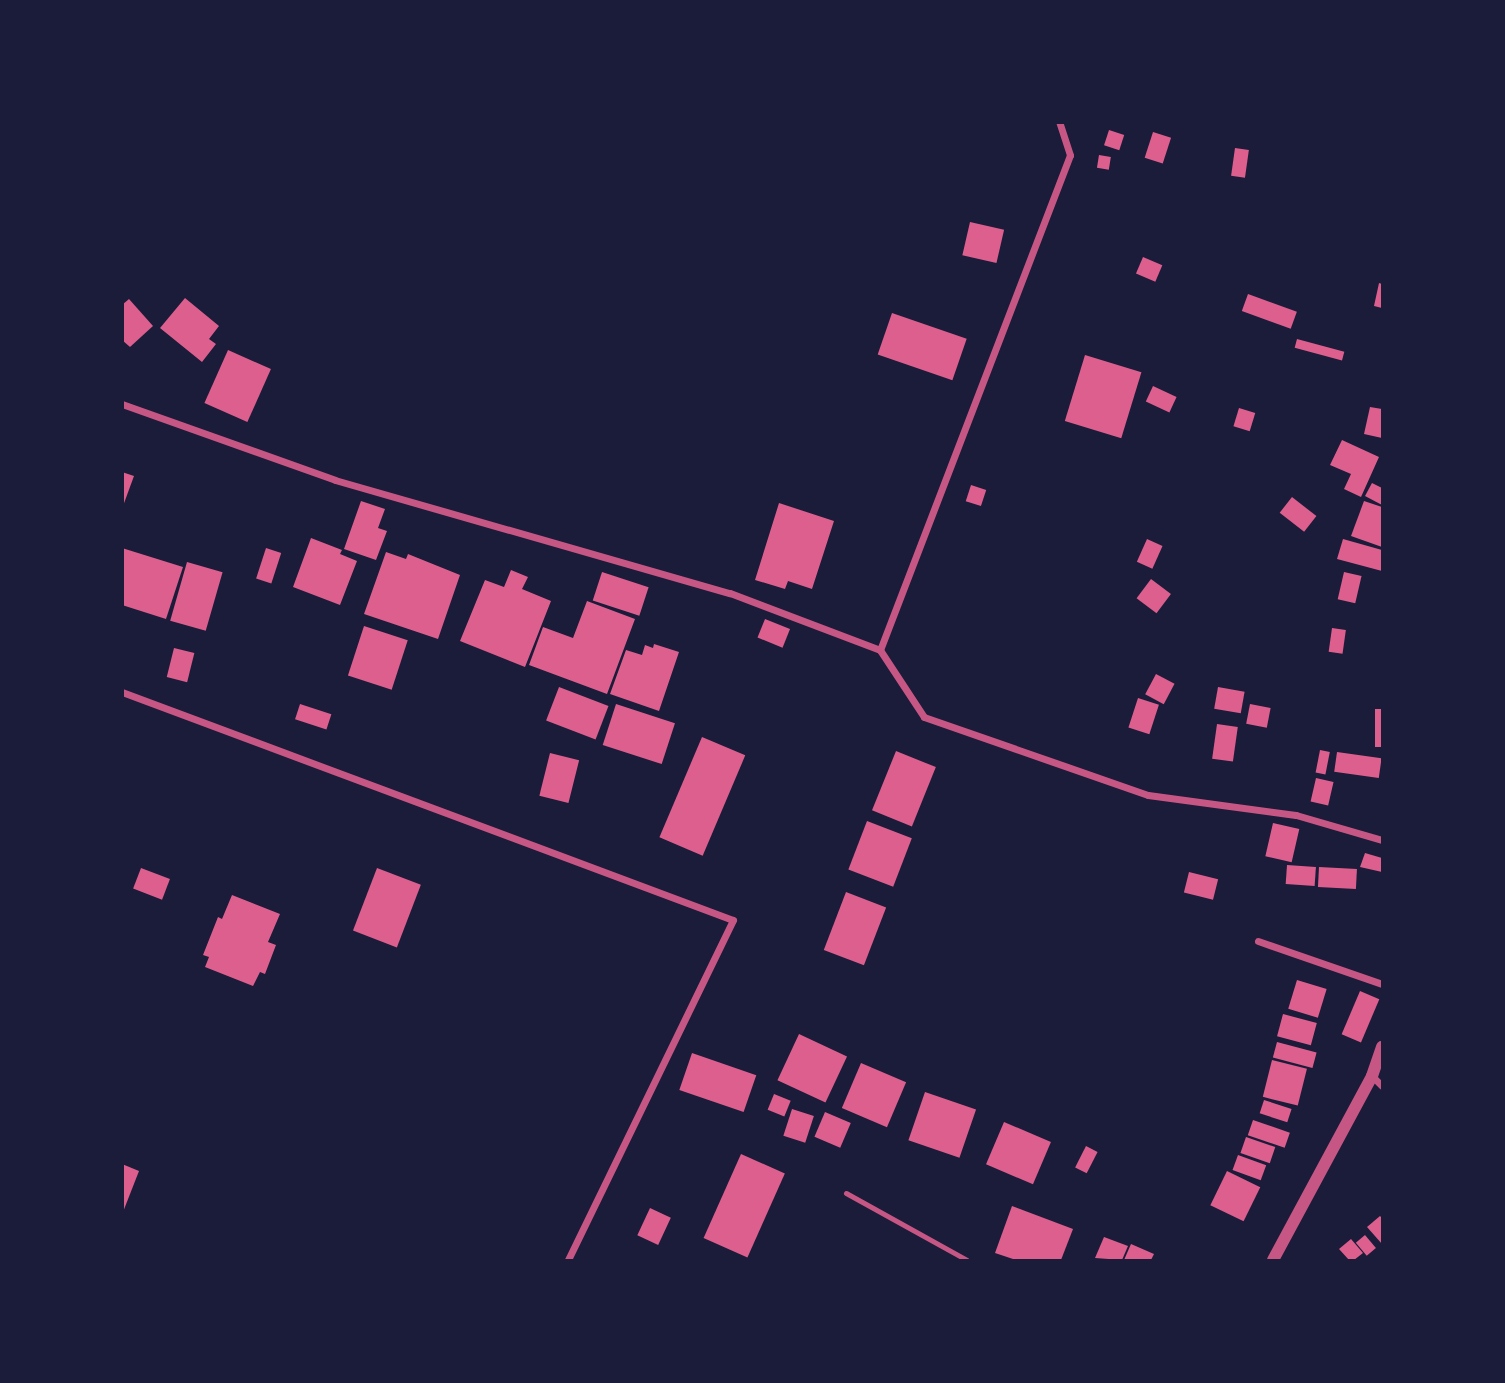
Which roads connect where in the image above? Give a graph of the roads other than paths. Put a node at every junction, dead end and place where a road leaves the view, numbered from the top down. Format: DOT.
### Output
graph roads {
  1 [pos="1059,122"];
  2 [pos="122,404"];
  3 [pos="880,650"];
  4 [pos="122,692"];
  5 [pos="1382,840"];
  6 [pos="1258,941"];
  7 [pos="1382,984"];
  8 [pos="1382,1047"];
  9 [pos="1372,1076"];
  10 [pos="1382,1086"];
  11 [pos="846,1193"];
  12 [pos="568,1261"];
  13 [pos="967,1261"];
  14 [pos="1273,1261"];
  1 -- 3 [label="street"];
  2 -- 3 [label="street"];
  3 -- 5 [label="street"];
  4 -- 12 [label="street"];
  6 -- 7 [label="street"];
  8 -- 9 [label="street"];
  9 -- 10 [label="street"];
  9 -- 14 [label="street"];
  11 -- 13 [label="lane"];
}
